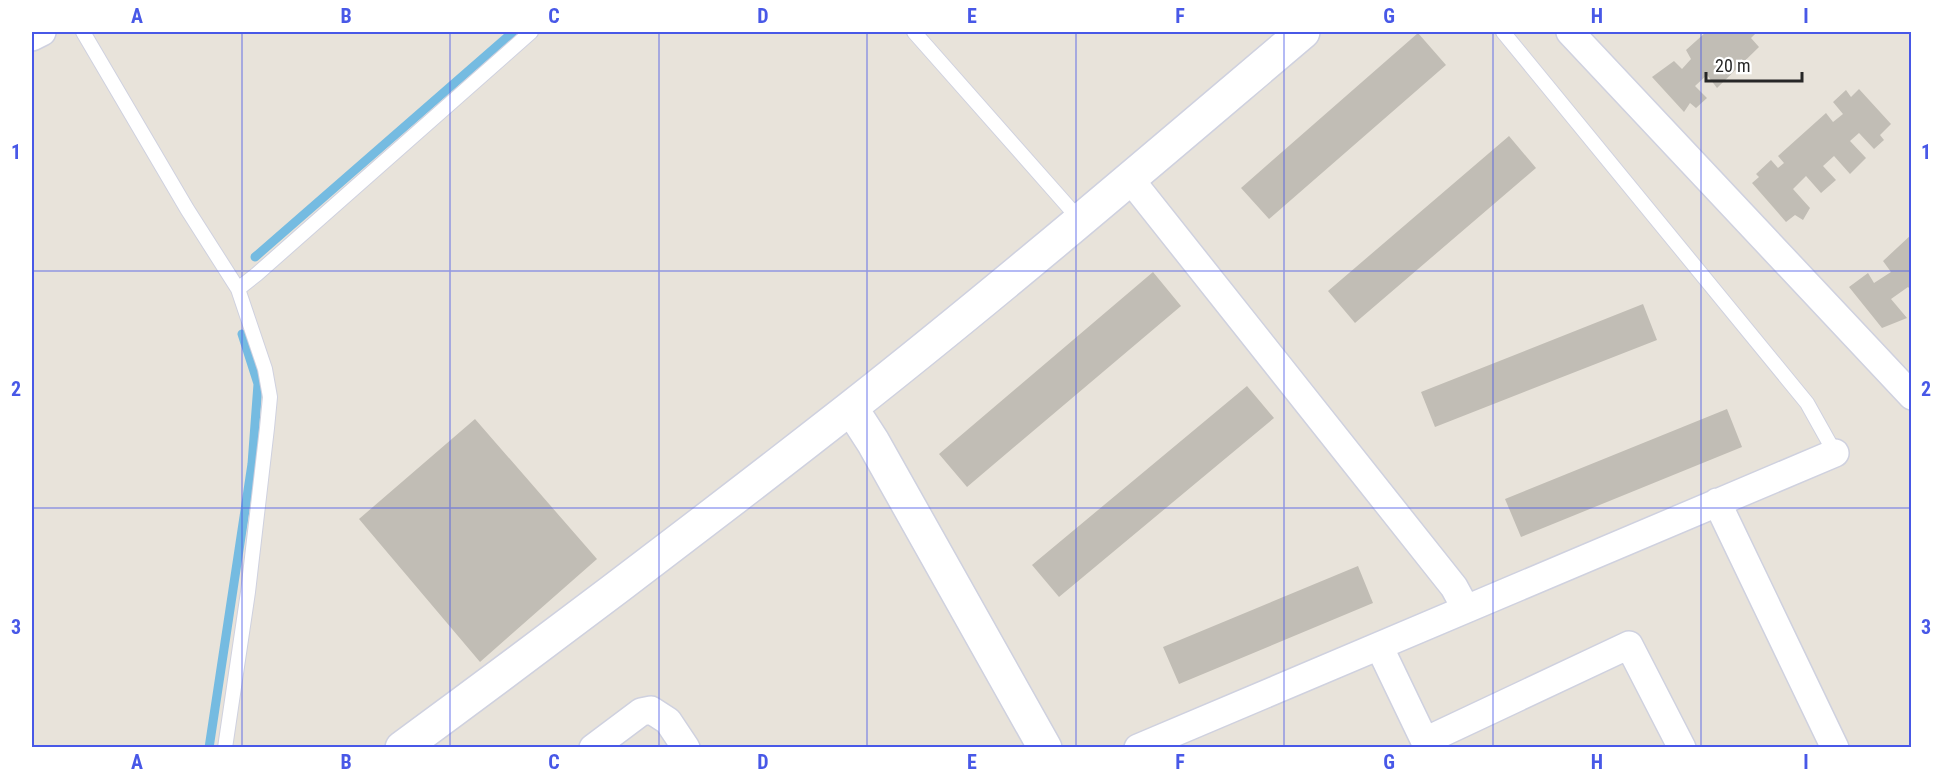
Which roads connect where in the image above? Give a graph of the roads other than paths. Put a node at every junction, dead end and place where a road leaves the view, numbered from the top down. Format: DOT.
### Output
graph roads {
  1 [pos="42,32"];
  2 [pos="83,32"];
  3 [pos="531,32"];
  4 [pos="914,32"];
  5 [pos="1303,32"];
  6 [pos="1503,32"];
  7 [pos="1570,32"];
  8 [pos="32,37"];
  9 [pos="1130,178"];
  10 [pos="1080,220"];
  11 [pos="238,289"];
  12 [pos="1911,396"];
  13 [pos="851,408"];
  14 [pos="1835,453"];
  15 [pos="1717,502"];
  16 [pos="1466,609"];
  17 [pos="1379,646"];
  18 [pos="1426,744"];
  19 [pos="225,747"];
  20 [pos="402,747"];
  21 [pos="593,747"];
  22 [pos="686,747"];
  23 [pos="1045,747"];
  24 [pos="1138,747"];
  25 [pos="1682,747"];
  26 [pos="1835,747"];
  1 -- 8 [label="street"];
  2 -- 11 [label="lane"];
  3 -- 11 [label="lane"];
  4 -- 10 [label="lane"];
  5 -- 9 [label="street"];
  6 -- 14 [label="lane"];
  7 -- 12 [label="street"];
  9 -- 10 [label="street"];
  9 -- 16 [label="street"];
  10 -- 13 [label="street"];
  11 -- 19 [label="lane"];
  13 -- 20 [label="street"];
  13 -- 23 [label="street"];
  14 -- 15 [label="street"];
  15 -- 16 [label="street"];
  15 -- 26 [label="street"];
  16 -- 17 [label="street"];
  17 -- 18 [label="street"];
  17 -- 24 [label="street"];
  18 -- 25 [label="street"];
  21 -- 22 [label="street"];
}
